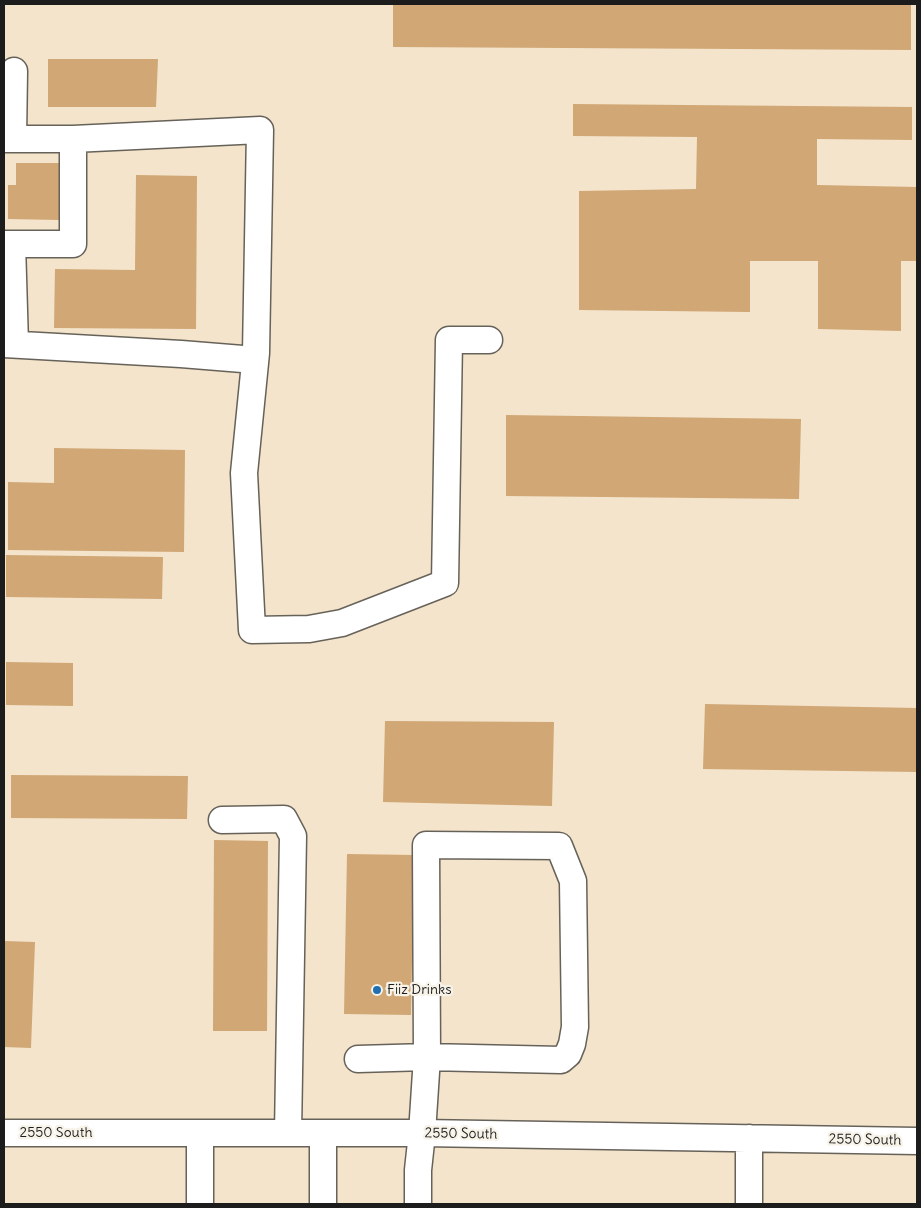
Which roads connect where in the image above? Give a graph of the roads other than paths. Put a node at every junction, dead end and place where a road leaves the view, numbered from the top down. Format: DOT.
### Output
graph roads {
  1 [pos="14,71"];
  2 [pos="8,139"];
  3 [pos="74,140"];
  4 [pos="8,244"];
  5 [pos="489,340"];
  6 [pos="9,344"];
  7 [pos="255,360"];
  8 [pos="222,820"];
  9 [pos="427,1057"];
  10 [pos="358,1059"];
  11 [pos="4,1133"];
  12 [pos="200,1133"];
  13 [pos="288,1133"];
  14 [pos="324,1133"];
  15 [pos="422,1133"];
  16 [pos="749,1138"];
  17 [pos="917,1141"];
  18 [pos="200,1204"];
  19 [pos="324,1204"];
  20 [pos="418,1204"];
  21 [pos="749,1204"];
  1 -- 2 [label="street"];
  2 -- 3 [label="street"];
  3 -- 4 [label="street"];
  3 -- 7 [label="street"];
  4 -- 6 [label="street"];
  5 -- 7 [label="street"];
  6 -- 7 [label="street"];
  8 -- 13 [label="street"];
  9 -- 9 [label="street"];
  9 -- 10 [label="street"];
  9 -- 15 [label="street"];
  11 -- 12 [label="street, 2550 South"];
  12 -- 13 [label="street, 2550 South"];
  12 -- 18 [label="street"];
  13 -- 14 [label="street, 2550 South"];
  14 -- 15 [label="street, 2550 South"];
  14 -- 19 [label="street"];
  15 -- 16 [label="street, 2550 South"];
  15 -- 20 [label="street"];
  16 -- 17 [label="street, 2550 South"];
  16 -- 21 [label="street"];
}
